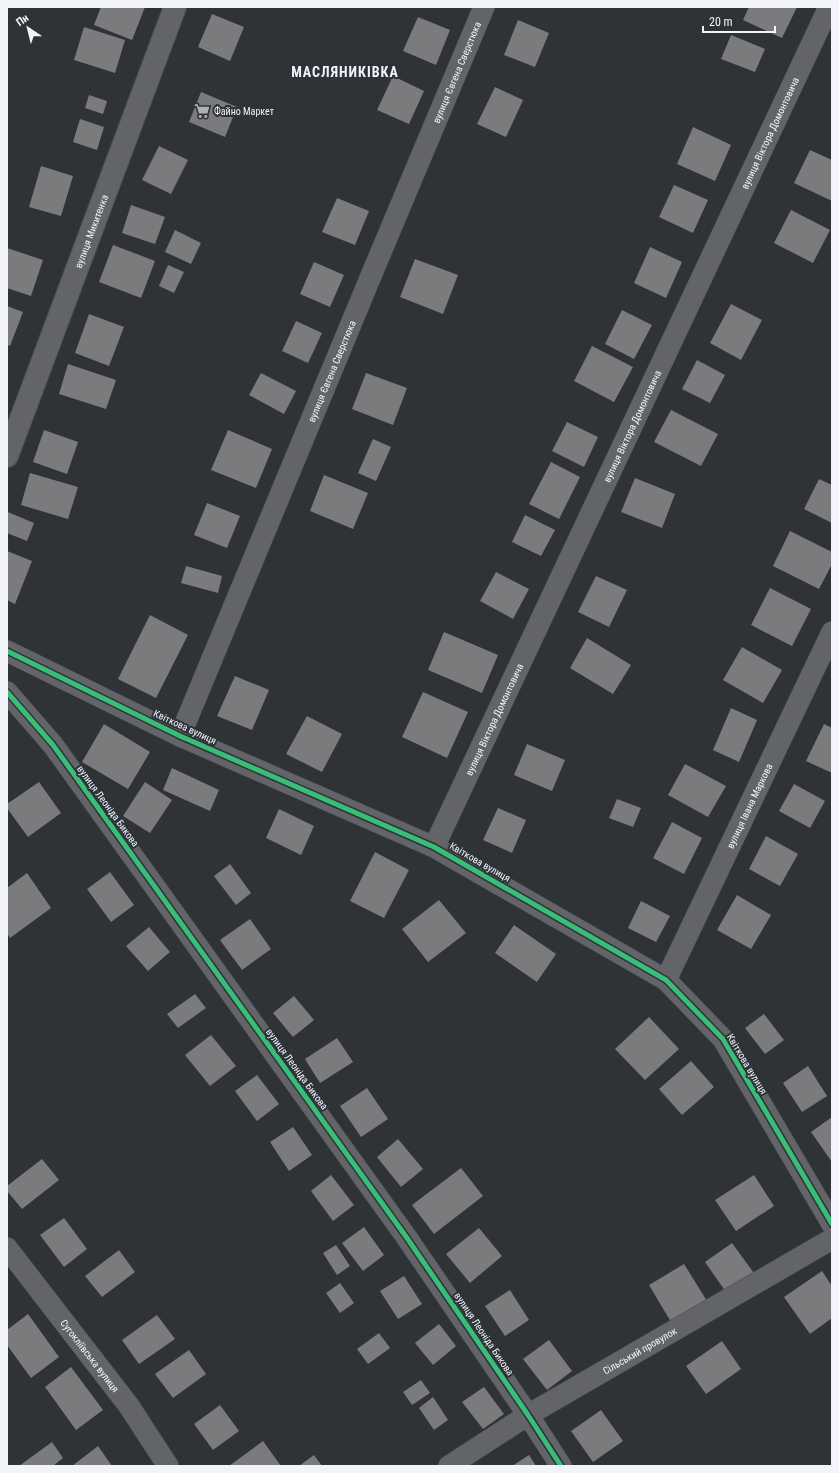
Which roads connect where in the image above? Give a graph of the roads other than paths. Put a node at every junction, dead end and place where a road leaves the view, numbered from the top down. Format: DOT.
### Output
graph roads {
  1 [pos="175,7"];
  2 [pos="484,7"];
  3 [pos="829,7"];
  4 [pos="7,456"];
  5 [pos="832,632"];
  6 [pos="7,651"];
  7 [pos="7,692"];
  8 [pos="180,736"];
  9 [pos="434,846"];
  10 [pos="666,980"];
  11 [pos="832,1224"];
  12 [pos="832,1239"];
  13 [pos="7,1248"];
  14 [pos="528,1415"];
  15 [pos="168,1466"];
  16 [pos="449,1466"];
  17 [pos="561,1466"];
  1 -- 4 [label="street, вулиця Микитенка"];
  2 -- 8 [label="street, вулиця Євгена Сверстюка"];
  3 -- 9 [label="street, вулиця Віктора Домонтовича"];
  5 -- 10 [label="street, вулиця Івана Маркова"];
  6 -- 8 [label="street, Квіткова вулиця"];
  7 -- 14 [label="street, вулиця Леоніда Бикова"];
  8 -- 9 [label="street, Квіткова вулиця"];
  9 -- 10 [label="street, Квіткова вулиця"];
  10 -- 11 [label="street, Квіткова вулиця"];
  12 -- 14 [label="street, Сільський провулок"];
  13 -- 15 [label="street, Сугокліївська вулиця"];
  14 -- 16 [label="street, Сільський провулок"];
  14 -- 17 [label="street, вулиця Леоніда Бикова"];
}
